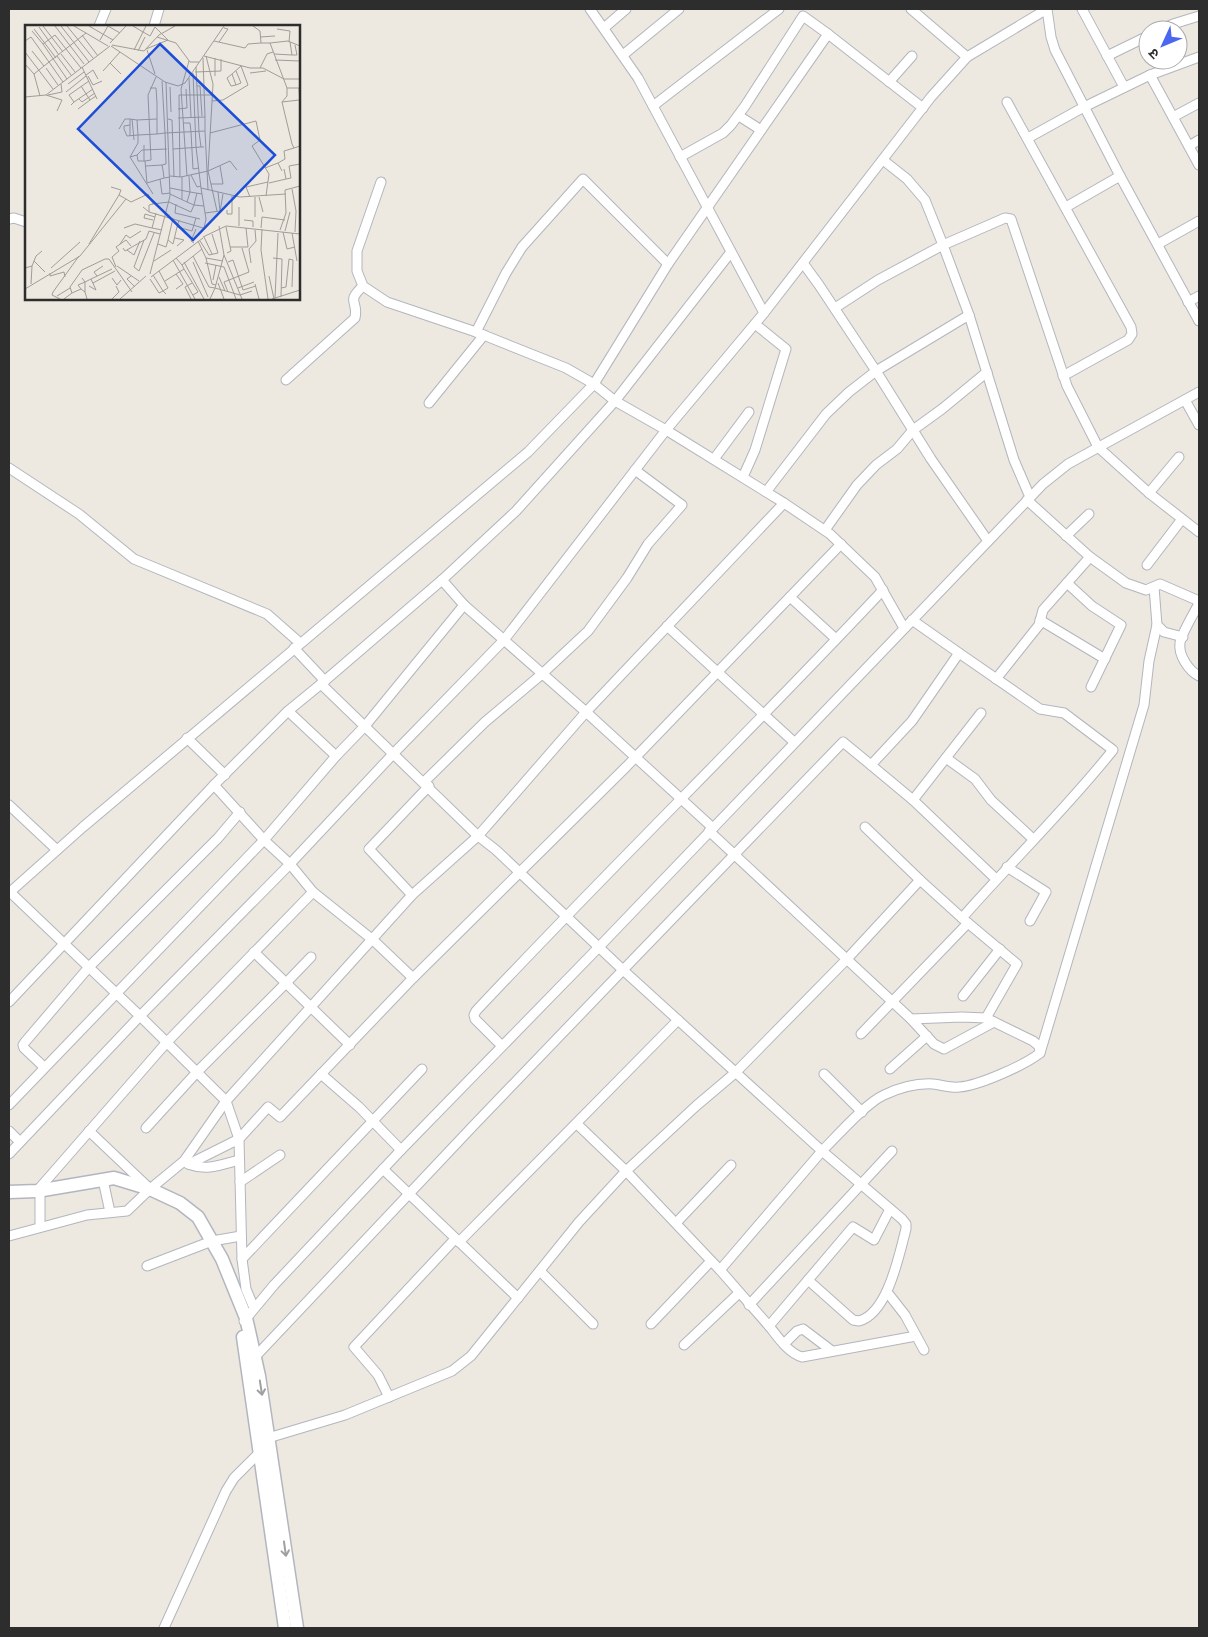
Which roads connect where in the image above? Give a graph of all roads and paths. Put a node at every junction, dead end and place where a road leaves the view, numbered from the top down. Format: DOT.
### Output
graph roads {
  1 [pos="106,9"];
  2 [pos="159,9"];
  3 [pos="590,9"];
  4 [pos="626,9"];
  5 [pos="679,9"];
  6 [pos="779,9"];
  7 [pos="911,9"];
  8 [pos="1047,9"];
  9 [pos="1082,9"];
  10 [pos="805,13"];
  11 [pos="1199,16"];
  12 [pos="1186,20"];
  13 [pos="99,25"];
  14 [pos="154,25"];
  15 [pos="604,28"];
  16 [pos="828,34"];
  17 [pos="1138,41"];
  18 [pos="623,55"];
  19 [pos="912,56"];
  20 [pos="1107,56"];
  21 [pos="967,57"];
  22 [pos="1199,57"];
  23 [pos="1150,75"];
  24 [pos="889,82"];
  25 [pos="1124,87"];
  26 [pos="1007,102"];
  27 [pos="1199,103"];
  28 [pos="653,106"];
  29 [pos="1084,107"];
  30 [pos="922,108"];
  31 [pos="738,116"];
  32 [pos="1173,117"];
  33 [pos="761,130"];
  34 [pos="1028,138"];
  35 [pos="1199,140"];
  36 [pos="1189,146"];
  37 [pos="680,157"];
  38 [pos="883,160"];
  39 [pos="1199,165"];
  40 [pos="1120,176"];
  41 [pos="381,182"];
  42 [pos="707,207"];
  43 [pos="1066,207"];
  44 [pos="9,219"];
  45 [pos="1199,221"];
  46 [pos="25,222"];
  47 [pos="1158,244"];
  48 [pos="942,245"];
  49 [pos="731,252"];
  50 [pos="803,263"];
  51 [pos="668,264"];
  52 [pos="363,286"];
  53 [pos="1199,296"];
  54 [pos="1188,302"];
  55 [pos="835,308"];
  56 [pos="764,314"];
  57 [pos="969,315"];
  58 [pos="1199,321"];
  59 [pos="755,324"];
  60 [pos="480,334"];
  61 [pos="876,371"];
  62 [pos="987,372"];
  63 [pos="1064,376"];
  64 [pos="286,380"];
  65 [pos="594,384"];
  66 [pos="1199,392"];
  67 [pos="1185,400"];
  68 [pos="615,401"];
  69 [pos="429,403"];
  70 [pos="750,412"];
  71 [pos="1199,425"];
  72 [pos="666,430"];
  73 [pos="913,430"];
  74 [pos="1098,447"];
  75 [pos="1179,457"];
  76 [pos="714,459"];
  77 [pos="9,468"];
  78 [pos="635,470"];
  79 [pos="743,477"];
  80 [pos="766,492"];
  81 [pos="1149,493"];
  82 [pos="1028,498"];
  83 [pos="784,503"];
  84 [pos="1089,514"];
  85 [pos="1182,519"];
  86 [pos="825,530"];
  87 [pos="1199,532"];
  88 [pos="1066,536"];
  89 [pos="988,541"];
  90 [pos="841,544"];
  91 [pos="1090,557"];
  92 [pos="1147,565"];
  93 [pos="442,580"];
  94 [pos="1067,583"];
  95 [pos="1154,587"];
  96 [pos="883,590"];
  97 [pos="790,597"];
  98 [pos="1199,602"];
  99 [pos="464,605"];
  100 [pos="912,620"];
  101 [pos="1040,620"];
  102 [pos="1156,625"];
  103 [pos="667,626"];
  104 [pos="904,628"];
  105 [pos="1183,637"];
  106 [pos="836,639"];
  107 [pos="504,640"];
  108 [pos="297,646"];
  109 [pos="959,653"];
  110 [pos="1105,659"];
  111 [pos="718,672"];
  112 [pos="542,674"];
  113 [pos="1199,676"];
  114 [pos="996,679"];
  115 [pos="323,683"];
  116 [pos="1091,687"];
  117 [pos="288,711"];
  118 [pos="586,712"];
  119 [pos="764,713"];
  120 [pos="981,713"];
  121 [pos="365,726"];
  122 [pos="188,738"];
  123 [pos="794,742"];
  124 [pos="394,753"];
  125 [pos="336,756"];
  126 [pos="635,757"];
  127 [pos="946,758"];
  128 [pos="871,765"];
  129 [pos="224,774"];
  130 [pos="426,784"];
  131 [pos="214,785"];
  132 [pos="681,799"];
  133 [pos="913,800"];
  134 [pos="9,805"];
  135 [pos="240,812"];
  136 [pos="865,827"];
  137 [pos="711,830"];
  138 [pos="478,836"];
  139 [pos="264,840"];
  140 [pos="1033,840"];
  141 [pos="57,850"];
  142 [pos="733,855"];
  143 [pos="290,864"];
  144 [pos="1007,867"];
  145 [pos="519,872"];
  146 [pos="996,879"];
  147 [pos="920,880"];
  148 [pos="313,892"];
  149 [pos="9,893"];
  150 [pos="412,896"];
  151 [pos="565,916"];
  152 [pos="965,921"];
  153 [pos="1030,922"];
  154 [pos="373,940"];
  155 [pos="64,944"];
  156 [pos="598,948"];
  157 [pos="1000,949"];
  158 [pos="254,952"];
  159 [pos="312,957"];
  160 [pos="847,959"];
  161 [pos="89,967"];
  162 [pos="623,970"];
  163 [pos="414,978"];
  164 [pos="286,983"];
  165 [pos="117,994"];
  166 [pos="963,996"];
  167 [pos="9,1002"];
  168 [pos="892,1003"];
  169 [pos="312,1008"];
  170 [pos="140,1016"];
  171 [pos="911,1019"];
  172 [pos="678,1020"];
  173 [pos="990,1020"];
  174 [pos="861,1034"];
  175 [pos="927,1036"];
  176 [pos="167,1042"];
  177 [pos="350,1045"];
  178 [pos="502,1046"];
  179 [pos="1040,1053"];
  180 [pos="44,1067"];
  181 [pos="422,1068"];
  182 [pos="890,1069"];
  183 [pos="197,1072"];
  184 [pos="735,1073"];
  185 [pos="321,1074"];
  186 [pos="824,1074"];
  187 [pos="226,1101"];
  188 [pos="9,1105"];
  189 [pos="862,1112"];
  190 [pos="372,1121"];
  191 [pos="577,1124"];
  192 [pos="146,1128"];
  193 [pos="9,1131"];
  194 [pos="89,1131"];
  195 [pos="239,1139"];
  196 [pos="20,1142"];
  197 [pos="401,1150"];
  198 [pos="822,1151"];
  199 [pos="892,1151"];
  200 [pos="9,1154"];
  201 [pos="280,1155"];
  202 [pos="239,1160"];
  203 [pos="186,1162"];
  204 [pos="731,1165"];
  205 [pos="383,1169"];
  206 [pos="626,1171"];
  207 [pos="103,1180"];
  208 [pos="240,1182"];
  209 [pos="861,1184"];
  210 [pos="150,1189"];
  211 [pos="38,1190"];
  212 [pos="9,1192"];
  213 [pos="409,1194"];
  214 [pos="890,1209"];
  215 [pos="110,1212"];
  216 [pos="676,1224"];
  217 [pos="40,1227"];
  218 [pos="9,1236"];
  219 [pos="241,1236"];
  220 [pos="212,1240"];
  221 [pos="457,1240"];
  222 [pos="242,1258"];
  223 [pos="711,1261"];
  224 [pos="146,1266"];
  225 [pos="720,1270"];
  226 [pos="540,1271"];
  227 [pos="808,1280"];
  228 [pos="887,1292"];
  229 [pos="739,1293"];
  230 [pos="518,1298"];
  231 [pos="749,1305"];
  232 [pos="246,1314"];
  233 [pos="593,1324"];
  234 [pos="651,1324"];
  235 [pos="769,1326"];
  236 [pos="916,1336"];
  237 [pos="784,1344"];
  238 [pos="684,1345"];
  239 [pos="924,1350"];
  240 [pos="832,1351"];
  241 [pos="255,1357"];
  242 [pos="389,1397"];
  243 [pos="268,1438"];
  244 [pos="261,1451"];
  245 [pos="164,1628"];
  246 [pos="285,1628"];
  247 [pos="297,1628"];
  1 -- 13 [label="street"];
  2 -- 14 [label="street"];
  3 -- 15 [label="street"];
  4 -- 15 [label="street"];
  5 -- 18 [label="street"];
  6 -- 28 [label="street"];
  7 -- 21 [label="street"];
  8 -- 21 [label="street"];
  8 -- 29 [label="street"];
  9 -- 20 [label="street"];
  10 -- 16 [label="street"];
  10 -- 31 [label="street"];
  11 -- 12 [label="street"];
  15 -- 18 [label="street"];
  16 -- 24 [label="street"];
  16 -- 33 [label="street"];
  17 -- 20 [label="street"];
  18 -- 28 [label="street"];
  19 -- 24 [label="street"];
  20 -- 25 [label="street"];
  21 -- 30 [label="street"];
  22 -- 23 [label="street"];
  23 -- 25 [label="street"];
  23 -- 32 [label="street"];
  24 -- 30 [label="street"];
  25 -- 29 [label="street"];
  26 -- 34 [label="street"];
  27 -- 32 [label="street"];
  28 -- 37 [label="street"];
  29 -- 34 [label="street"];
  29 -- 40 [label="street"];
  30 -- 38 [label="street"];
  31 -- 33 [label="street"];
  31 -- 37 [label="street"];
  32 -- 36 [label="street"];
  33 -- 42 [label="street"];
  34 -- 43 [label="street"];
  35 -- 36 [label="street"];
  36 -- 39 [label="street"];
  37 -- 42 [label="street"];
  38 -- 48 [label="street"];
  38 -- 50 [label="street"];
  40 -- 43 [label="street"];
  40 -- 47 [label="street"];
  41 -- 52 [label="street"];
  42 -- 49 [label="street"];
  42 -- 51 [label="street"];
  43 -- 63 [label="street"];
  44 -- 46 [label="street"];
  45 -- 47 [label="street"];
  47 -- 54 [label="street"];
  48 -- 55 [label="street"];
  48 -- 57 [label="street"];
  48 -- 63 [label="street"];
  49 -- 56 [label="street"];
  49 -- 68 [label="street"];
  50 -- 55 [label="street"];
  50 -- 56 [label="street"];
  51 -- 60 [label="street"];
  51 -- 65 [label="street"];
  52 -- 60 [label="street"];
  52 -- 64 [label="street"];
  53 -- 54 [label="street"];
  54 -- 58 [label="street"];
  55 -- 61 [label="street"];
  56 -- 59 [label="street"];
  57 -- 61 [label="street"];
  57 -- 62 [label="street"];
  59 -- 72 [label="street"];
  59 -- 79 [label="street"];
  60 -- 65 [label="street"];
  60 -- 69 [label="street"];
  61 -- 73 [label="street"];
  61 -- 80 [label="street"];
  62 -- 73 [label="street"];
  62 -- 82 [label="street"];
  63 -- 74 [label="street"];
  65 -- 68 [label="street"];
  65 -- 108 [label="street"];
  66 -- 67 [label="street"];
  67 -- 71 [label="street"];
  67 -- 74 [label="street"];
  68 -- 72 [label="street"];
  68 -- 93 [label="street"];
  70 -- 76 [label="street"];
  72 -- 76 [label="street"];
  72 -- 78 [label="street"];
  73 -- 86 [label="street"];
  73 -- 89 [label="street"];
  74 -- 81 [label="street"];
  74 -- 82 [label="street"];
  75 -- 81 [label="street"];
  76 -- 79 [label="street"];
  77 -- 108 [label="street"];
  78 -- 107 [label="street"];
  78 -- 112 [label="street"];
  79 -- 80 [label="street"];
  80 -- 83 [label="street"];
  81 -- 85 [label="street"];
  82 -- 88 [label="street"];
  82 -- 89 [label="street"];
  83 -- 86 [label="street"];
  83 -- 103 [label="street"];
  84 -- 88 [label="street"];
  85 -- 87 [label="street"];
  85 -- 92 [label="street"];
  86 -- 90 [label="street"];
  88 -- 91 [label="street"];
  89 -- 100 [label="street"];
  90 -- 96 [label="street"];
  90 -- 97 [label="street"];
  91 -- 94 [label="street"];
  91 -- 95 [label="street"];
  93 -- 99 [label="street"];
  93 -- 115 [label="street"];
  94 -- 101 [label="street"];
  94 -- 110 [label="street"];
  95 -- 98 [label="street"];
  95 -- 102 [label="street"];
  96 -- 104 [label="street"];
  96 -- 106 [label="street"];
  97 -- 106 [label="street"];
  97 -- 111 [label="street"];
  98 -- 105 [label="street"];
  99 -- 107 [label="street"];
  99 -- 121 [label="street"];
  100 -- 104 [label="street"];
  100 -- 109 [label="street"];
  101 -- 110 [label="street"];
  101 -- 114 [label="street"];
  102 -- 105 [label="street"];
  102 -- 179 [label="street"];
  103 -- 111 [label="street"];
  103 -- 118 [label="street"];
  104 -- 123 [label="street"];
  105 -- 113 [label="street"];
  106 -- 119 [label="street"];
  107 -- 112 [label="street"];
  107 -- 124 [label="street"];
  108 -- 115 [label="street"];
  108 -- 122 [label="street"];
  109 -- 114 [label="street"];
  109 -- 128 [label="street"];
  110 -- 116 [label="street"];
  111 -- 119 [label="street"];
  111 -- 126 [label="street"];
  112 -- 118 [label="street"];
  112 -- 130 [label="street"];
  114 -- 140 [label="street"];
  115 -- 117 [label="street"];
  115 -- 121 [label="street"];
  117 -- 125 [label="street"];
  117 -- 129 [label="street"];
  118 -- 126 [label="street"];
  118 -- 138 [label="street"];
  119 -- 123 [label="street"];
  119 -- 132 [label="street"];
  120 -- 127 [label="street"];
  121 -- 124 [label="street"];
  121 -- 125 [label="street"];
  122 -- 129 [label="street"];
  122 -- 141 [label="street"];
  123 -- 137 [label="street"];
  124 -- 130 [label="street"];
  124 -- 143 [label="street"];
  125 -- 139 [label="street"];
  126 -- 132 [label="street"];
  126 -- 145 [label="street"];
  127 -- 133 [label="street"];
  127 -- 140 [label="street"];
  128 -- 133 [label="street"];
  128 -- 142 [label="street"];
  129 -- 131 [label="street"];
  130 -- 138 [label="street"];
  130 -- 150 [label="street"];
  131 -- 135 [label="street"];
  131 -- 155 [label="street"];
  132 -- 137 [label="street"];
  132 -- 151 [label="street"];
  133 -- 146 [label="street"];
  134 -- 141 [label="street"];
  135 -- 139 [label="street"];
  135 -- 161 [label="street"];
  136 -- 147 [label="street"];
  137 -- 142 [label="street"];
  137 -- 156 [label="street"];
  138 -- 145 [label="street"];
  138 -- 150 [label="street"];
  139 -- 143 [label="street"];
  139 -- 165 [label="street"];
  140 -- 144 [label="street"];
  141 -- 149 [label="street"];
  142 -- 160 [label="street"];
  142 -- 162 [label="street"];
  143 -- 148 [label="street"];
  143 -- 170 [label="street"];
  144 -- 146 [label="street"];
  144 -- 153 [label="street"];
  145 -- 151 [label="street"];
  145 -- 163 [label="street"];
  146 -- 152 [label="street"];
  147 -- 152 [label="street"];
  147 -- 160 [label="street"];
  148 -- 154 [label="street"];
  148 -- 158 [label="street"];
  149 -- 155 [label="street"];
  150 -- 154 [label="street"];
  151 -- 156 [label="street"];
  151 -- 178 [label="street"];
  152 -- 157 [label="street"];
  152 -- 168 [label="street"];
  154 -- 163 [label="street"];
  154 -- 169 [label="street"];
  155 -- 161 [label="street"];
  155 -- 167 [label="street"];
  156 -- 162 [label="street"];
  156 -- 178 [label="street"];
  157 -- 166 [label="street"];
  157 -- 173 [label="street"];
  158 -- 164 [label="street"];
  158 -- 176 [label="street"];
  159 -- 164 [label="street"];
  160 -- 168 [label="street"];
  160 -- 184 [label="street"];
  161 -- 165 [label="street"];
  161 -- 180 [label="street"];
  162 -- 172 [label="street"];
  162 -- 213 [label="street"];
  163 -- 177 [label="street"];
  164 -- 169 [label="street"];
  164 -- 183 [label="street"];
  165 -- 170 [label="street"];
  165 -- 180 [label="street"];
  168 -- 171 [label="street"];
  168 -- 174 [label="street"];
  169 -- 177 [label="street"];
  169 -- 187 [label="street"];
  170 -- 176 [label="street"];
  170 -- 196 [label="street"];
  171 -- 173 [label="street"];
  171 -- 175 [label="street"];
  172 -- 184 [label="street"];
  172 -- 191 [label="street"];
  173 -- 175 [label="street"];
  173 -- 179 [label="street"];
  175 -- 182 [label="street"];
  176 -- 183 [label="street"];
  176 -- 194 [label="street"];
  177 -- 185 [label="street"];
  178 -- 197 [label="street"];
  179 -- 189 [label="street"];
  180 -- 188 [label="street"];
  181 -- 190 [label="street"];
  183 -- 187 [label="street"];
  183 -- 192 [label="street"];
  184 -- 198 [label="street"];
  184 -- 206 [label="street"];
  185 -- 190 [label="street"];
  185 -- 195 [label="street"];
  186 -- 189 [label="street"];
  187 -- 195 [label="street"];
  187 -- 203 [label="street"];
  189 -- 198 [label="street"];
  190 -- 197 [label="street"];
  190 -- 222 [label="street"];
  191 -- 206 [label="street"];
  191 -- 221 [label="street"];
  193 -- 196 [label="street"];
  194 -- 210 [label="street"];
  194 -- 211 [label="street"];
  195 -- 202 [label="street"];
  195 -- 203 [label="street"];
  196 -- 200 [label="street"];
  197 -- 205 [label="street"];
  198 -- 209 [label="street"];
  198 -- 225 [label="street"];
  199 -- 209 [label="street"];
  201 -- 208 [label="street"];
  202 -- 203 [label="street"];
  202 -- 208 [label="street"];
  203 -- 210 [label="street"];
  204 -- 216 [label="street"];
  205 -- 213 [label="street"];
  205 -- 232 [label="street"];
  206 -- 216 [label="street"];
  206 -- 226 [label="street"];
  207 -- 210 [label="main road"];
  207 -- 211 [label="main road"];
  207 -- 215 [label="street"];
  208 -- 219 [label="street"];
  209 -- 214 [label="street"];
  209 -- 231 [label="street"];
  210 -- 215 [label="street"];
  210 -- 220 [label="main road"];
  211 -- 212 [label="main road"];
  211 -- 217 [label="street"];
  213 -- 221 [label="street"];
  213 -- 241 [label="street"];
  214 -- 227 [label="street"];
  214 -- 228 [label="street"];
  215 -- 217 [label="street"];
  216 -- 223 [label="street"];
  217 -- 218 [label="street"];
  219 -- 220 [label="street"];
  219 -- 222 [label="street"];
  220 -- 224 [label="street"];
  220 -- 232 [label="main road"];
  221 -- 230 [label="street"];
  221 -- 242 [label="street"];
  222 -- 232 [label="street"];
  223 -- 225 [label="street"];
  223 -- 234 [label="street"];
  225 -- 229 [label="street"];
  226 -- 230 [label="street"];
  226 -- 233 [label="street"];
  227 -- 228 [label="street"];
  227 -- 235 [label="street"];
  228 -- 236 [label="street"];
  229 -- 231 [label="street"];
  229 -- 238 [label="street"];
  230 -- 242 [label="street"];
  231 -- 235 [label="street"];
  232 -- 241 [label="main road"];
  232 -- 244 [label="main road"];
  235 -- 237 [label="street"];
  236 -- 239 [label="street"];
  236 -- 240 [label="street"];
  237 -- 240 [label="street"];
  237 -- 240 [label="street"];
  241 -- 243 [label="main road, one-way"];
  242 -- 243 [label="street"];
  243 -- 247 [label="main road, one-way"];
  244 -- 245 [label="street"];
  244 -- 246 [label="main road"];
}
